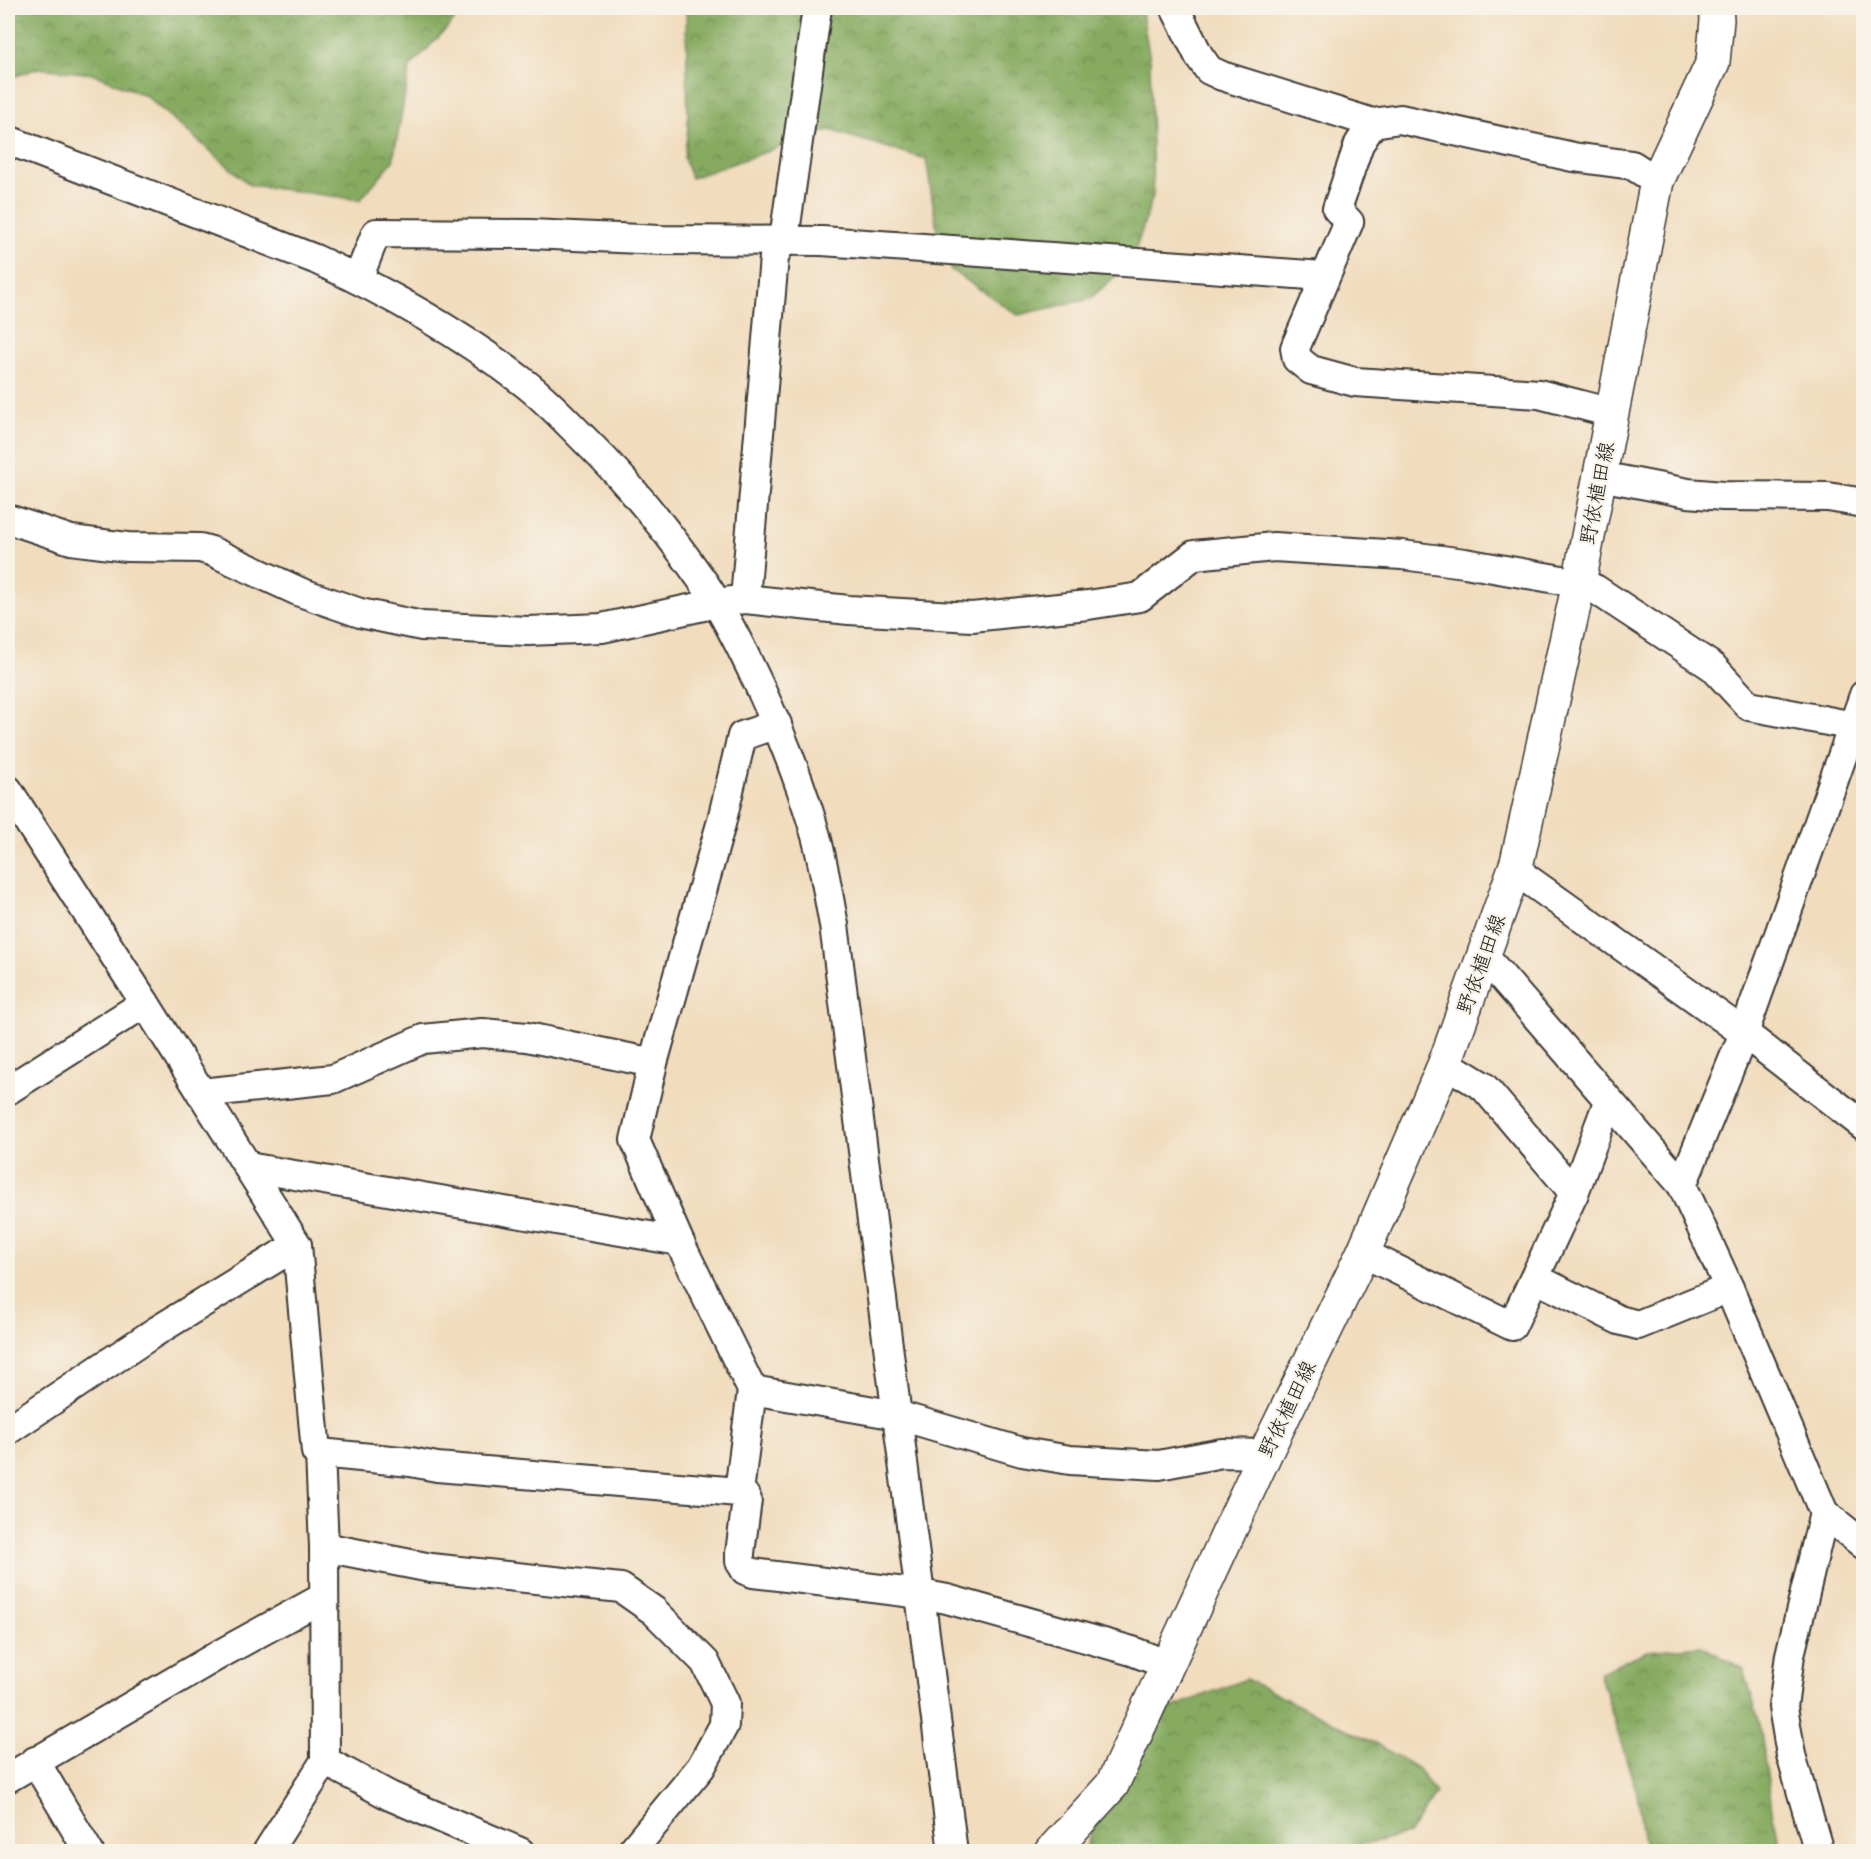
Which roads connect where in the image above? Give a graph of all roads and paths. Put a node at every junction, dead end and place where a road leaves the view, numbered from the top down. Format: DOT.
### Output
graph roads {
  1 [pos="816,8"];
  2 [pos="1175,8"];
  3 [pos="1716,8"];
  4 [pos="1373,123"];
  5 [pos="8,140"];
  6 [pos="1657,181"];
  7 [pos="782,241"];
  8 [pos="1324,276"];
  9 [pos="358,279"];
  10 [pos="1612,413"];
  11 [pos="1600,476"];
  12 [pos="1863,503"];
  13 [pos="8,519"];
  14 [pos="1580,583"];
  15 [pos="745,599"];
  16 [pos="717,603"];
  17 [pos="1863,695"];
  18 [pos="777,724"];
  19 [pos="1859,728"];
  20 [pos="8,790"];
  21 [pos="1517,862"];
  22 [pos="1484,956"];
  23 [pos="145,1003"];
  24 [pos="1744,1033"];
  25 [pos="653,1063"];
  26 [pos="1445,1063"];
  27 [pos="8,1090"];
  28 [pos="201,1093"];
  29 [pos="1608,1102"];
  30 [pos="1863,1126"];
  31 [pos="248,1167"];
  32 [pos="1682,1185"];
  33 [pos="1574,1193"];
  34 [pos="679,1241"];
  35 [pos="297,1245"];
  36 [pos="1363,1253"];
  37 [pos="1535,1278"];
  38 [pos="1729,1288"];
  39 [pos="752,1390"];
  40 [pos="897,1415"];
  41 [pos="8,1430"];
  42 [pos="320,1453"];
  43 [pos="1265,1454"];
  44 [pos="739,1492"];
  45 [pos="1824,1513"];
  46 [pos="1863,1545"];
  47 [pos="324,1547"];
  48 [pos="921,1594"];
  49 [pos="324,1598"];
  50 [pos="1168,1665"];
  51 [pos="35,1761"];
  52 [pos="325,1761"];
  53 [pos="8,1778"];
  54 [pos="89,1851"];
  55 [pos="267,1851"];
  56 [pos="520,1851"];
  57 [pos="631,1851"];
  58 [pos="953,1851"];
  59 [pos="1051,1851"];
  60 [pos="1819,1851"];
  1 -- 7 [label="street"];
  2 -- 4 [label="street"];
  3 -- 6 [label="main road, 野依植田線"];
  4 -- 6 [label="street"];
  4 -- 8 [label="street"];
  5 -- 9 [label="street"];
  6 -- 10 [label="main road, 野依植田線"];
  7 -- 8 [label="street"];
  7 -- 9 [label="street"];
  7 -- 15 [label="street"];
  8 -- 10 [label="street"];
  9 -- 16 [label="street"];
  10 -- 11 [label="main road, 野依植田線"];
  11 -- 12 [label="street"];
  11 -- 14 [label="main road, 野依植田線"];
  13 -- 16 [label="street"];
  14 -- 15 [label="street"];
  14 -- 19 [label="street"];
  14 -- 21 [label="main road, 野依植田線"];
  15 -- 16 [label="street"];
  16 -- 18 [label="street"];
  17 -- 19 [label="street"];
  18 -- 25 [label="street"];
  18 -- 40 [label="street"];
  19 -- 24 [label="street"];
  20 -- 23 [label="street"];
  21 -- 22 [label="main road, 野依植田線"];
  21 -- 24 [label="street"];
  22 -- 26 [label="main road, 野依植田線"];
  22 -- 29 [label="street"];
  23 -- 27 [label="street"];
  23 -- 28 [label="street"];
  24 -- 30 [label="street"];
  24 -- 32 [label="street"];
  25 -- 28 [label="street"];
  25 -- 34 [label="street"];
  26 -- 33 [label="street"];
  26 -- 36 [label="main road, 野依植田線"];
  28 -- 31 [label="street"];
  29 -- 32 [label="street"];
  29 -- 33 [label="street"];
  31 -- 34 [label="street"];
  31 -- 35 [label="street"];
  32 -- 38 [label="street"];
  33 -- 37 [label="street"];
  34 -- 39 [label="street"];
  35 -- 41 [label="street"];
  35 -- 42 [label="street"];
  36 -- 37 [label="street"];
  36 -- 43 [label="main road, 野依植田線"];
  37 -- 38 [label="street"];
  38 -- 45 [label="street"];
  39 -- 40 [label="street"];
  39 -- 44 [label="street"];
  40 -- 43 [label="street"];
  40 -- 48 [label="street"];
  42 -- 44 [label="street"];
  42 -- 47 [label="street"];
  43 -- 50 [label="main road, 野依植田線"];
  44 -- 48 [label="street"];
  45 -- 46 [label="street"];
  45 -- 60 [label="street"];
  47 -- 49 [label="street"];
  47 -- 57 [label="street"];
  48 -- 50 [label="street"];
  48 -- 58 [label="street"];
  49 -- 51 [label="street"];
  49 -- 52 [label="street"];
  50 -- 59 [label="main road, 野依植田線"];
  51 -- 53 [label="street"];
  51 -- 54 [label="street"];
  52 -- 55 [label="street"];
  52 -- 56 [label="street"];
}
